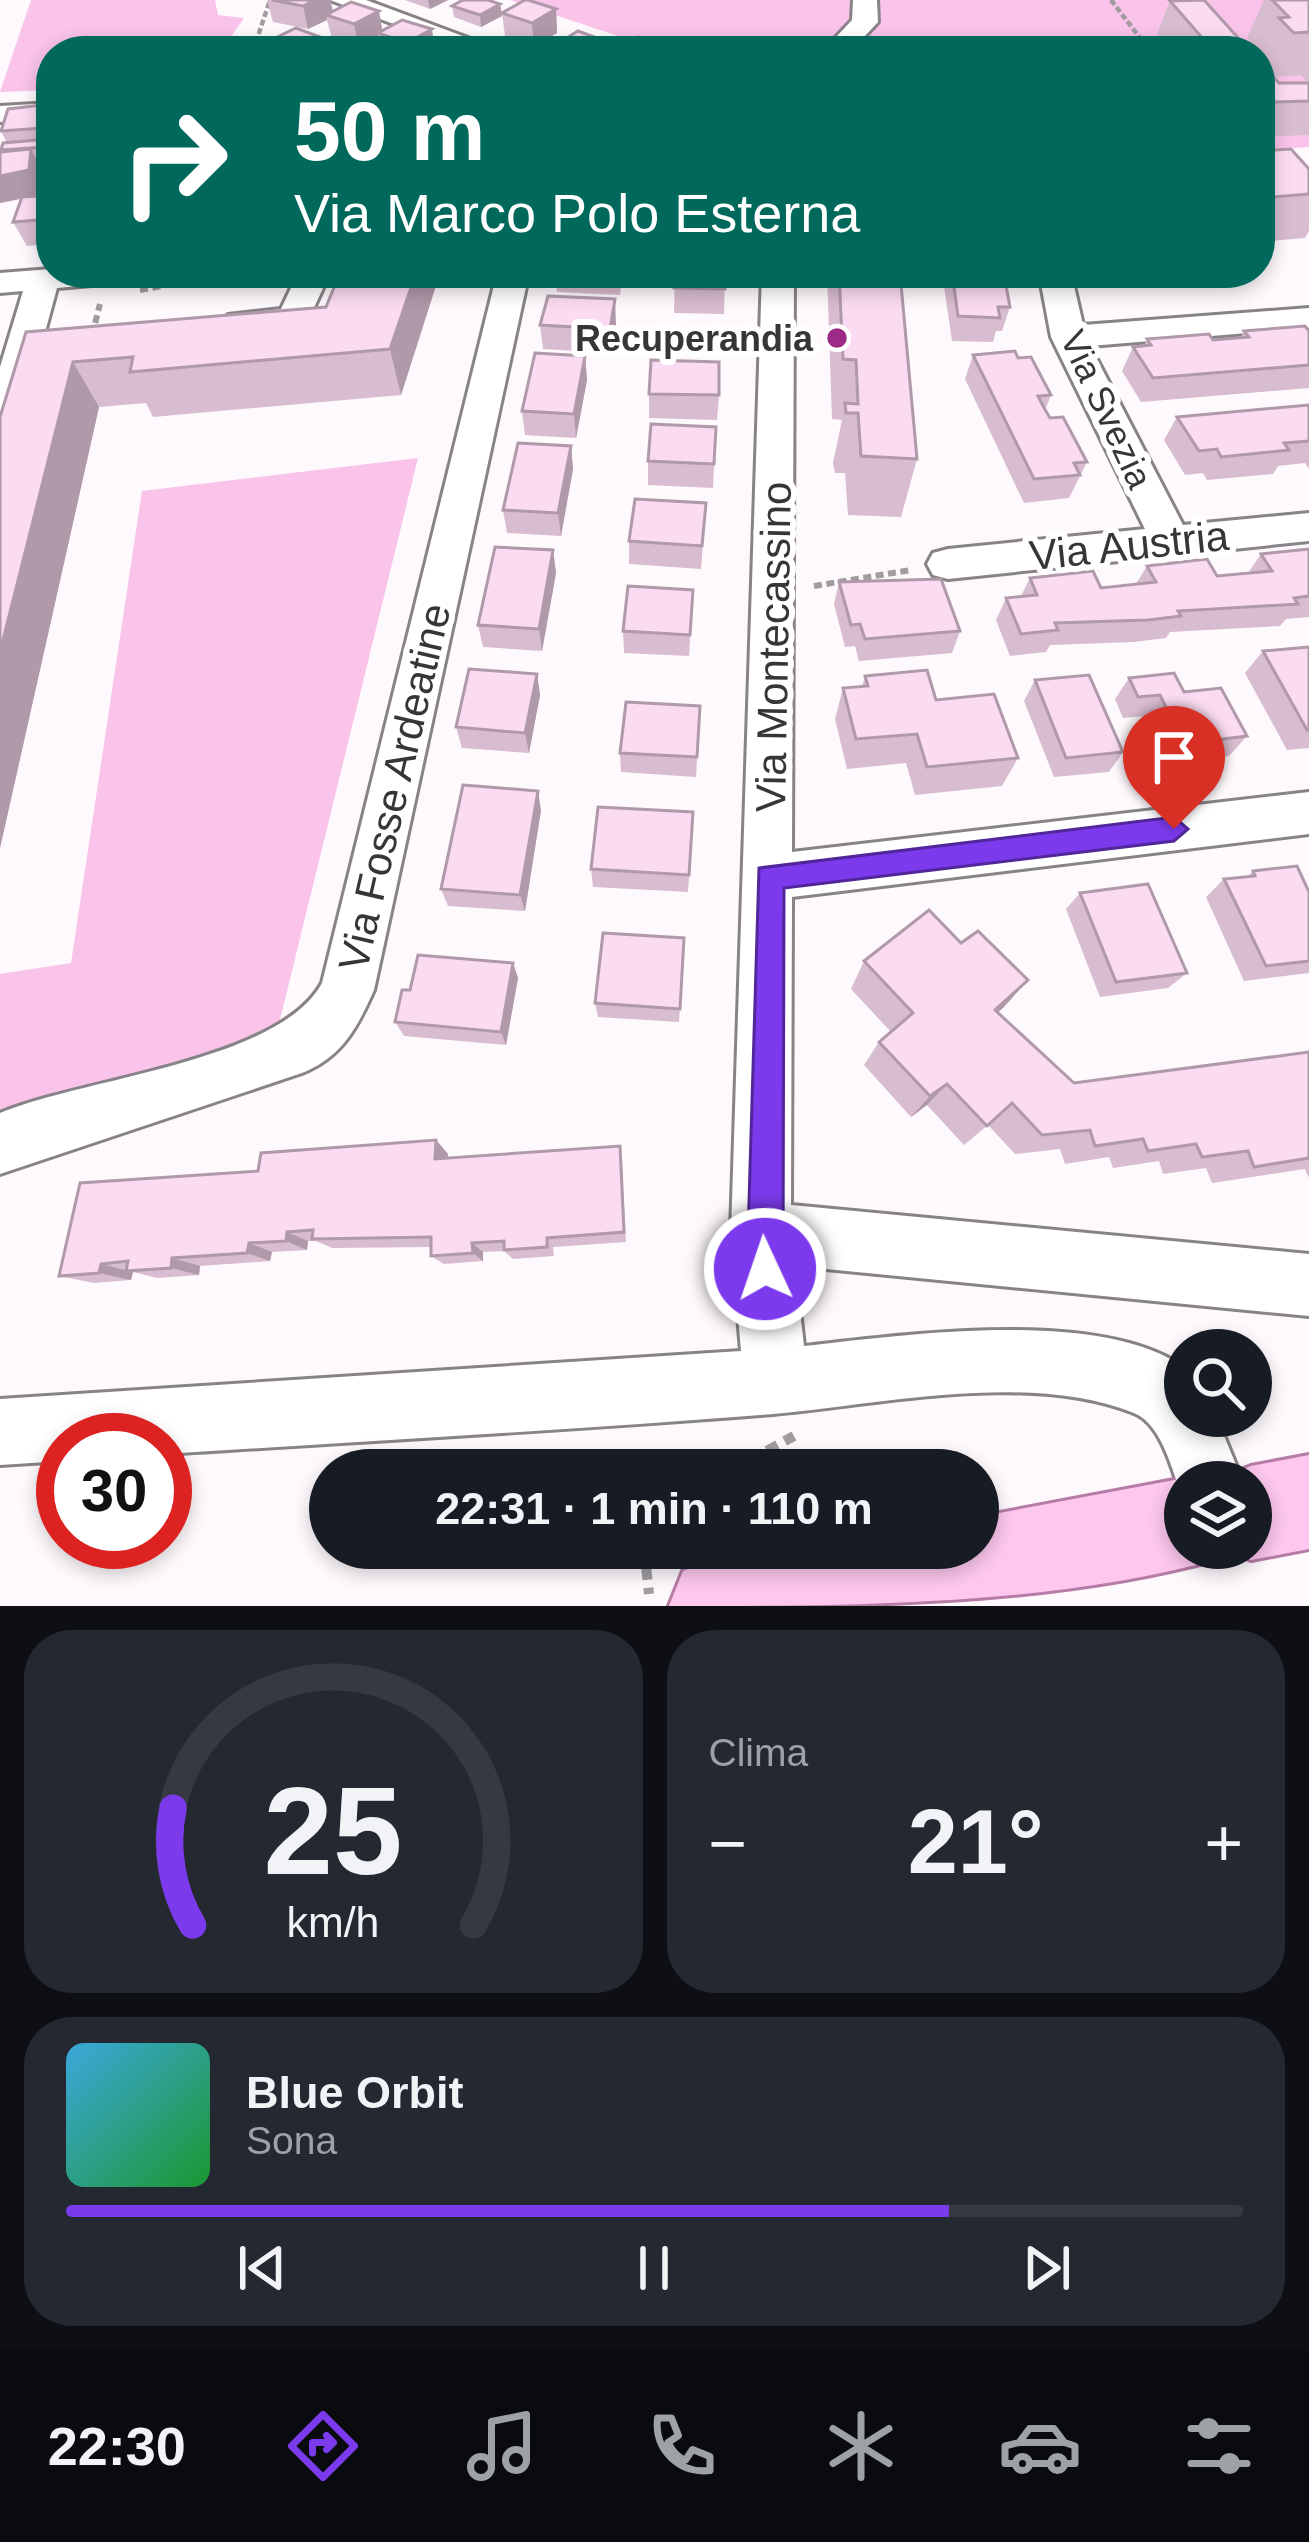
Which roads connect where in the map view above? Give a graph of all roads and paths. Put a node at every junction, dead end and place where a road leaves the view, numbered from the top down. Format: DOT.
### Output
graph roads {
  1 [pos="270,0"];
  2 [pos="342,0"];
  3 [pos="865,0"];
  4 [pos="1111,0"];
  5 [pos="258,36"];
  6 [pos="446,36"];
  7 [pos="851,36"];
  8 [pos="1139,36"];
  9 [pos="36,112"];
  10 [pos="0,115"];
  11 [pos="36,280"];
  12 [pos="0,283"];
  13 [pos="41,288"];
  14 [pos="307,288"];
  15 [pos="509,288"];
  16 [pos="778,288"];
  17 [pos="1058,288"];
  18 [pos="1309,318"];
  19 [pos="204,325"];
  20 [pos="70,337"];
  21 [pos="1068,337"];
  22 [pos="26,340"];
  23 [pos="0,428"];
  24 [pos="1309,527"];
  25 [pos="1171,541"];
  26 [pos="949,564"];
  27 [pos="774,592"];
  28 [pos="1309,813"];
  29 [pos="770,877"];
  30 [pos="0,1145"];
  31 [pos="761,1232"];
  32 [pos="1309,1285"];
  33 [pos="776,1381"];
  34 [pos="0,1432"];
  35 [pos="1201,1461"];
  36 [pos="1309,1502"];
  37 [pos="1272,1509"];
  38 [pos="1164,1529"];
  39 [pos="646,1569"];
  40 [pos="650,1606"];
  41 [pos="718,1606"];
  1 -- 5 [label="path"];
  2 -- 6 [label="street"];
  3 -- 7 [label="street"];
  4 -- 8 [label="path"];
  9 -- 10 [label="street"];
  11 -- 12 [label="street"];
  13 -- 22 [label="street"];
  14 -- 19 [label="street"];
  15 -- 30 [label="street, Via Fosse Ardeatine"];
  16 -- 27 [label="street, Via Montecassino"];
  17 -- 21 [label="street, Via Svezia"];
  18 -- 21 [label="street"];
  20 -- 22 [label="street"];
  21 -- 25 [label="street, Via Svezia"];
  22 -- 23 [label="street"];
  24 -- 25 [label="street, Via Austria"];
  25 -- 26 [label="street, Via Austria"];
  26 -- 27 [label="path"];
  27 -- 29 [label="street, Via Montecassino"];
  28 -- 29 [label="street"];
  29 -- 31 [label="street, Via Montecassino"];
  31 -- 32 [label="street"];
  31 -- 33 [label="street, Via Montecassino"];
  33 -- 34 [label="street"];
  33 -- 35 [label="street"];
  36 -- 37 [label="main road"];
  38 -- 41 [label="main road"];
  39 -- 40 [label="path"];
}
